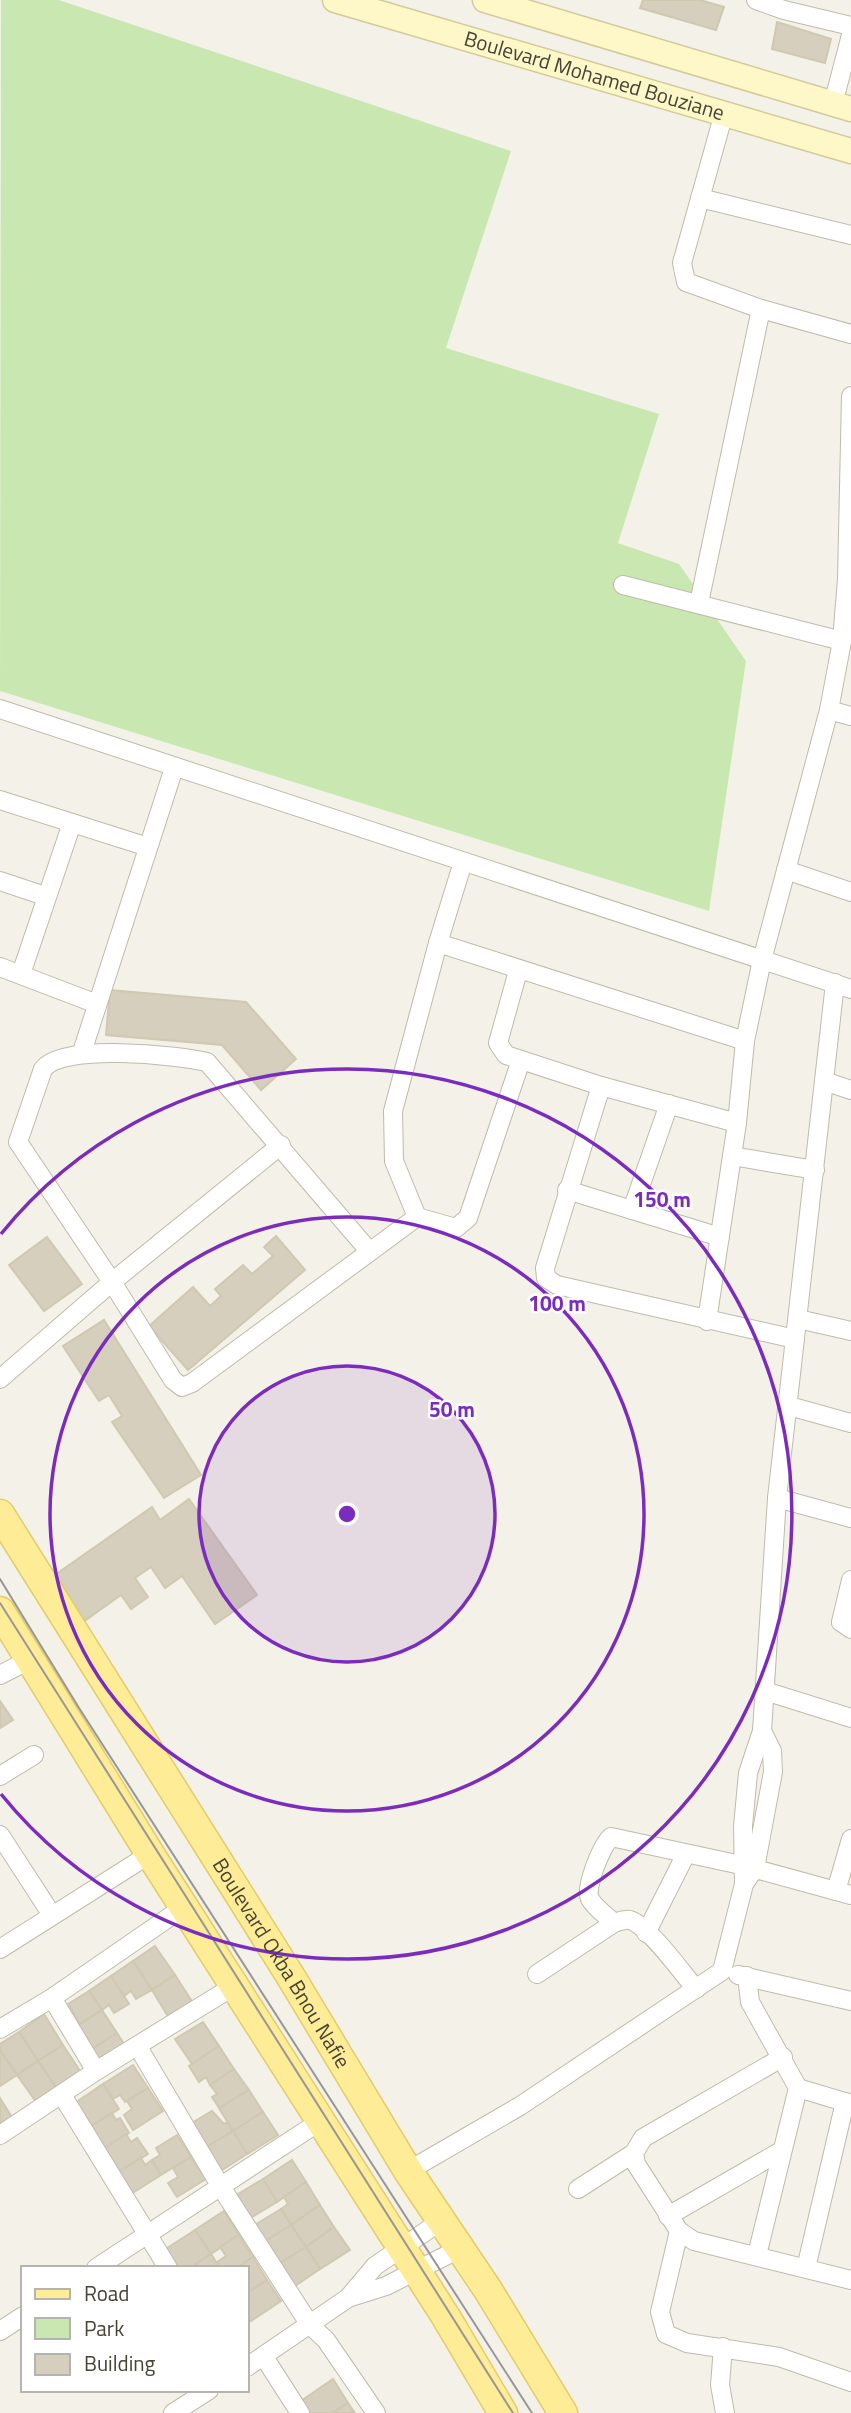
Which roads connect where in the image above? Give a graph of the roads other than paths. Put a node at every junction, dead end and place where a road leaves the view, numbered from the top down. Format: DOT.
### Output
graph roads {
  1 [pos="335,0"];
  2 [pos="485,0"];
  3 [pos="767,2"];
  4 [pos="851,26"];
  5 [pos="851,34"];
  6 [pos="842,107"];
  7 [pos="724,113"];
  8 [pos="851,151"];
  9 [pos="700,198"];
  10 [pos="851,235"];
  11 [pos="761,309"];
  12 [pos="851,334"];
  13 [pos="851,396"];
  14 [pos="623,585"];
  15 [pos="699,604"];
  16 [pos="842,641"];
  17 [pos="0,709"];
  18 [pos="829,710"];
  19 [pos="851,716"];
  20 [pos="174,768"];
  21 [pos="0,800"];
  22 [pos="72,823"];
  23 [pos="148,847"];
  24 [pos="463,862"];
  25 [pos="786,870"];
  26 [pos="0,881"];
  27 [pos="851,892"];
  28 [pos="46,896"];
  29 [pos="438,943"];
  30 [pos="762,960"];
  31 [pos="0,967"];
  32 [pos="518,971"];
  33 [pos="21,974"];
  34 [pos="843,986"];
  35 [pos="97,1004"];
  36 [pos="745,1041"];
  37 [pos="82,1052"];
  38 [pos="521,1060"];
  39 [pos="824,1082"];
  40 [pos="601,1086"];
  41 [pos="851,1090"];
  42 [pos="669,1104"];
  43 [pos="737,1123"];
  44 [pos="281,1145"];
  45 [pos="732,1156"];
  46 [pos="815,1170"];
  47 [pos="567,1191"];
  48 [pos="632,1210"];
  49 [pos="417,1217"];
  50 [pos="720,1237"];
  51 [pos="370,1252"];
  52 [pos="112,1282"];
  53 [pos="798,1319"];
  54 [pos="707,1321"];
  55 [pos="851,1331"];
  56 [pos="795,1339"];
  57 [pos="0,1379"];
  58 [pos="789,1406"];
  59 [pos="851,1423"];
  60 [pos="777,1498"];
  61 [pos="0,1514"];
  62 [pos="851,1518"];
  63 [pos="851,1580"];
  64 [pos="0,1611"];
  65 [pos="851,1629"];
  66 [pos="29,1660"];
  67 [pos="0,1675"];
  68 [pos="765,1691"];
  69 [pos="851,1718"];
  70 [pos="34,1755"];
  71 [pos="0,1776"];
  72 [pos="0,1835"];
  73 [pos="851,1839"];
  74 [pos="150,1854"];
  75 [pos="686,1854"];
  76 [pos="748,1866"];
  77 [pos="844,1893"];
  78 [pos="184,1908"];
  79 [pos="52,1915"];
  80 [pos="614,1923"];
  81 [pos="646,1933"];
  82 [pos="0,1949"];
  83 [pos="722,1971"];
  84 [pos="537,1975"];
  85 [pos="747,1976"];
  86 [pos="234,1986"];
  87 [pos="695,1989"];
  88 [pos="52,1997"];
  89 [pos="851,2001"];
  90 [pos="0,2029"];
  91 [pos="138,2047"];
  92 [pos="783,2057"];
  93 [pos="96,2071"];
  94 [pos="798,2088"];
  95 [pos="62,2095"];
  96 [pos="848,2103"];
  97 [pos="319,2122"];
  98 [pos="0,2135"];
  99 [pos="780,2151"];
  100 [pos="634,2153"];
  101 [pos="408,2171"];
  102 [pos="221,2187"];
  103 [pos="578,2189"];
  104 [pos="668,2216"];
  105 [pos="441,2221"];
  106 [pos="679,2231"];
  107 [pos="147,2234"];
  108 [pos="401,2248"];
  109 [pos="460,2249"];
  110 [pos="757,2255"];
  111 [pos="99,2266"];
  112 [pos="167,2266"];
  113 [pos="806,2269"];
  114 [pos="416,2273"];
  115 [pos="851,2280"];
  116 [pos="348,2298"];
  117 [pos="21,2317"];
  118 [pos="310,2325"];
  119 [pos="0,2331"];
  120 [pos="723,2347"];
  121 [pos="264,2357"];
  122 [pos="248,2366"];
  123 [pos="851,2382"];
  124 [pos="206,2392"];
  125 [pos="183,2410"];
  126 [pos="300,2413"];
  127 [pos="376,2413"];
  128 [pos="503,2413"];
  129 [pos="563,2413"];
  130 [pos="725,2413"];
  1 -- 7 [label="street, Boulevard Mohamed Bouziane"];
  2 -- 6 [label="street, Boulevard Mohamed Bouziane"];
  3 -- 4 [label="street"];
  5 -- 6 [label="street"];
  7 -- 8 [label="street, Boulevard Mohamed Bouziane"];
  7 -- 9 [label="street"];
  9 -- 10 [label="street"];
  9 -- 11 [label="street"];
  11 -- 12 [label="street"];
  11 -- 15 [label="street"];
  13 -- 16 [label="street"];
  14 -- 15 [label="street"];
  15 -- 16 [label="street"];
  16 -- 18 [label="street"];
  17 -- 20 [label="street"];
  18 -- 19 [label="street"];
  18 -- 25 [label="street"];
  20 -- 23 [label="street"];
  20 -- 24 [label="street"];
  21 -- 22 [label="street"];
  22 -- 23 [label="street"];
  22 -- 28 [label="street"];
  23 -- 35 [label="street"];
  24 -- 29 [label="street"];
  24 -- 30 [label="street"];
  25 -- 27 [label="street"];
  25 -- 30 [label="street"];
  26 -- 28 [label="street"];
  28 -- 33 [label="street"];
  29 -- 32 [label="street"];
  29 -- 49 [label="street"];
  30 -- 34 [label="street"];
  30 -- 36 [label="street"];
  31 -- 33 [label="street"];
  32 -- 36 [label="street"];
  32 -- 38 [label="street"];
  33 -- 35 [label="street"];
  34 -- 39 [label="street"];
  35 -- 37 [label="street"];
  36 -- 43 [label="street"];
  37 -- 44 [label="street"];
  37 -- 52 [label="street"];
  38 -- 40 [label="street"];
  38 -- 49 [label="street"];
  39 -- 41 [label="street"];
  39 -- 46 [label="street"];
  40 -- 42 [label="street"];
  40 -- 47 [label="street"];
  42 -- 43 [label="street"];
  42 -- 48 [label="street"];
  43 -- 45 [label="street"];
  44 -- 51 [label="street"];
  44 -- 52 [label="street"];
  45 -- 46 [label="street"];
  45 -- 50 [label="street"];
  46 -- 53 [label="street"];
  47 -- 48 [label="street"];
  47 -- 54 [label="street"];
  48 -- 50 [label="street"];
  49 -- 51 [label="street"];
  50 -- 54 [label="street"];
  51 -- 52 [label="street"];
  52 -- 57 [label="street"];
  53 -- 55 [label="street"];
  53 -- 56 [label="street"];
  54 -- 56 [label="street"];
  56 -- 58 [label="street"];
  58 -- 59 [label="street"];
  58 -- 60 [label="street"];
  60 -- 62 [label="street"];
  60 -- 68 [label="street"];
  61 -- 101 [label="main road, Boulevard Okba Bnou Nafie"];
  63 -- 65 [label="street"];
  64 -- 66 [label="main road"];
  66 -- 67 [label="street"];
  66 -- 74 [label="main road"];
  68 -- 69 [label="street"];
  68 -- 76 [label="street"];
  70 -- 71 [label="street"];
  72 -- 79 [label="street"];
  73 -- 77 [label="street"];
  74 -- 78 [label="main road"];
  74 -- 79 [label="street"];
  75 -- 76 [label="street"];
  75 -- 80 [label="street"];
  75 -- 81 [label="street"];
  76 -- 77 [label="street"];
  76 -- 83 [label="street"];
  78 -- 86 [label="main road"];
  78 -- 88 [label="street"];
  79 -- 82 [label="street"];
  80 -- 81 [label="street"];
  80 -- 84 [label="street"];
  81 -- 87 [label="street"];
  83 -- 85 [label="street"];
  83 -- 87 [label="street"];
  85 -- 89 [label="street"];
  85 -- 92 [label="street"];
  86 -- 91 [label="street"];
  86 -- 97 [label="main road"];
  87 -- 101 [label="street"];
  88 -- 90 [label="street"];
  88 -- 93 [label="street"];
  91 -- 93 [label="street"];
  91 -- 102 [label="street"];
  92 -- 94 [label="street"];
  92 -- 100 [label="street"];
  93 -- 95 [label="street"];
  94 -- 96 [label="street"];
  94 -- 99 [label="street"];
  95 -- 98 [label="street"];
  95 -- 107 [label="street"];
  96 -- 113 [label="street"];
  97 -- 102 [label="street"];
  97 -- 108 [label="main road"];
  99 -- 104 [label="street"];
  99 -- 110 [label="street"];
  100 -- 103 [label="street"];
  100 -- 104 [label="street"];
  101 -- 105 [label="main road, Boulevard Okba Bnou Nafie"];
  102 -- 107 [label="street"];
  102 -- 118 [label="street"];
  104 -- 106 [label="street"];
  105 -- 108 [label="street"];
  105 -- 109 [label="main road, Boulevard Okba Bnou Nafie"];
  106 -- 110 [label="street"];
  106 -- 120 [label="street"];
  107 -- 111 [label="street"];
  107 -- 112 [label="street"];
  108 -- 114 [label="main road"];
  108 -- 116 [label="street"];
  109 -- 114 [label="street"];
  109 -- 129 [label="main road, Boulevard Okba Bnou Nafie"];
  110 -- 113 [label="street"];
  113 -- 115 [label="street"];
  114 -- 116 [label="street"];
  114 -- 128 [label="main road"];
  116 -- 118 [label="street"];
  117 -- 119 [label="street"];
  118 -- 121 [label="street"];
  118 -- 127 [label="street"];
  120 -- 123 [label="street"];
  120 -- 130 [label="street"];
  121 -- 122 [label="street"];
  121 -- 126 [label="street"];
  124 -- 125 [label="street"];
}
